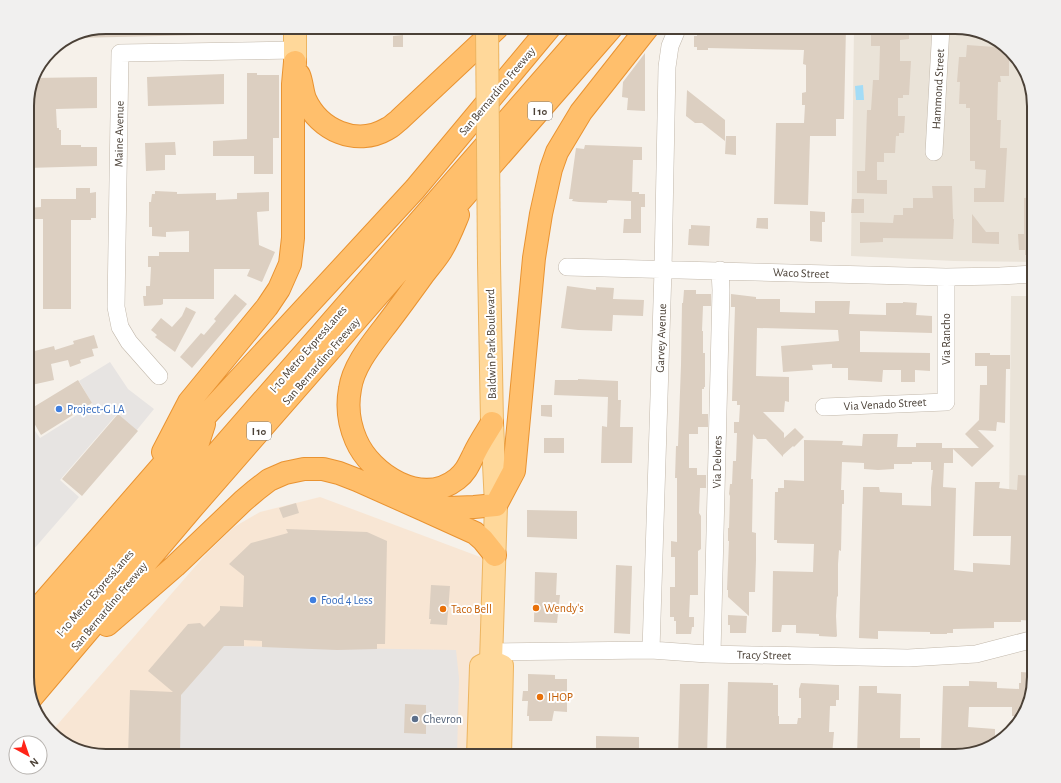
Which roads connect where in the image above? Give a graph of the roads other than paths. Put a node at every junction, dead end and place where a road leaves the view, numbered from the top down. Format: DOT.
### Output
graph roads {
  1 [pos="295,34"];
  2 [pos="487,34"];
  3 [pos="491,34"];
  4 [pos="544,34"];
  5 [pos="583,34"];
  6 [pos="606,34"];
  7 [pos="642,34"];
  8 [pos="675,34"];
  9 [pos="941,34"];
  10 [pos="295,56"];
  11 [pos="934,152"];
  12 [pos="467,195"];
  13 [pos="567,267"];
  14 [pos="663,270"];
  15 [pos="720,270"];
  16 [pos="1027,274"];
  17 [pos="946,277"];
  18 [pos="159,376"];
  19 [pos="946,402"];
  20 [pos="824,407"];
  21 [pos="208,413"];
  22 [pos="492,423"];
  23 [pos="144,488"];
  24 [pos="496,505"];
  25 [pos="422,509"];
  26 [pos="495,555"];
  27 [pos="34,613"];
  28 [pos="34,640"];
  29 [pos="1027,641"];
  30 [pos="651,650"];
  31 [pos="712,654"];
  32 [pos="492,656"];
  33 [pos="34,663"];
  34 [pos="54,670"];
  35 [pos="36,693"];
  36 [pos="478,749"];
  37 [pos="500,749"];
  1 -- 10 [label="main road"];
  2 -- 22 [label="main road, Baldwin Park Boulevard, bridge"];
  3 -- 10 [label="highway"];
  4 -- 21 [label="highway, San Bernardino Freeway"];
  5 -- 33 [label="highway, I-10 Metro ExpressLanes"];
  6 -- 12 [label="highway, San Bernardino Freeway / I 10"];
  7 -- 24 [label="highway"];
  8 -- 14 [label="street, Garvey Avenue"];
  9 -- 11 [label="street, Hammond Street"];
  10 -- 18 [label="street, Maine Avenue"];
  10 -- 23 [label="highway"];
  12 -- 22 [label="highway"];
  12 -- 34 [label="highway, San Bernardino Freeway / I 10"];
  13 -- 14 [label="street, Waco Street"];
  14 -- 15 [label="street, Waco Street"];
  14 -- 30 [label="street, Garvey Avenue"];
  15 -- 17 [label="street, Waco Street"];
  15 -- 31 [label="street, Via Delores"];
  16 -- 17 [label="street, Waco Street"];
  17 -- 19 [label="street, Via Rancho"];
  19 -- 20 [label="street, Via Venado Street"];
  21 -- 23 [label="highway, San Bernardino Freeway"];
  21 -- 28 [label="highway, I-10 Metro ExpressLanes"];
  22 -- 24 [label="main road, Baldwin Park Boulevard"];
  23 -- 27 [label="highway, San Bernardino Freeway"];
  24 -- 25 [label="highway"];
  24 -- 26 [label="main road, Baldwin Park Boulevard"];
  25 -- 26 [label="highway"];
  25 -- 34 [label="highway"];
  26 -- 32 [label="main road, Baldwin Park Boulevard"];
  29 -- 31 [label="street, Tracy Street"];
  30 -- 31 [label="street, Tracy Street"];
  30 -- 32 [label="street, Tracy Street"];
  32 -- 36 [label="main road"];
  32 -- 37 [label="main road"];
  34 -- 35 [label="highway, San Bernardino Freeway / I 10"];
}
